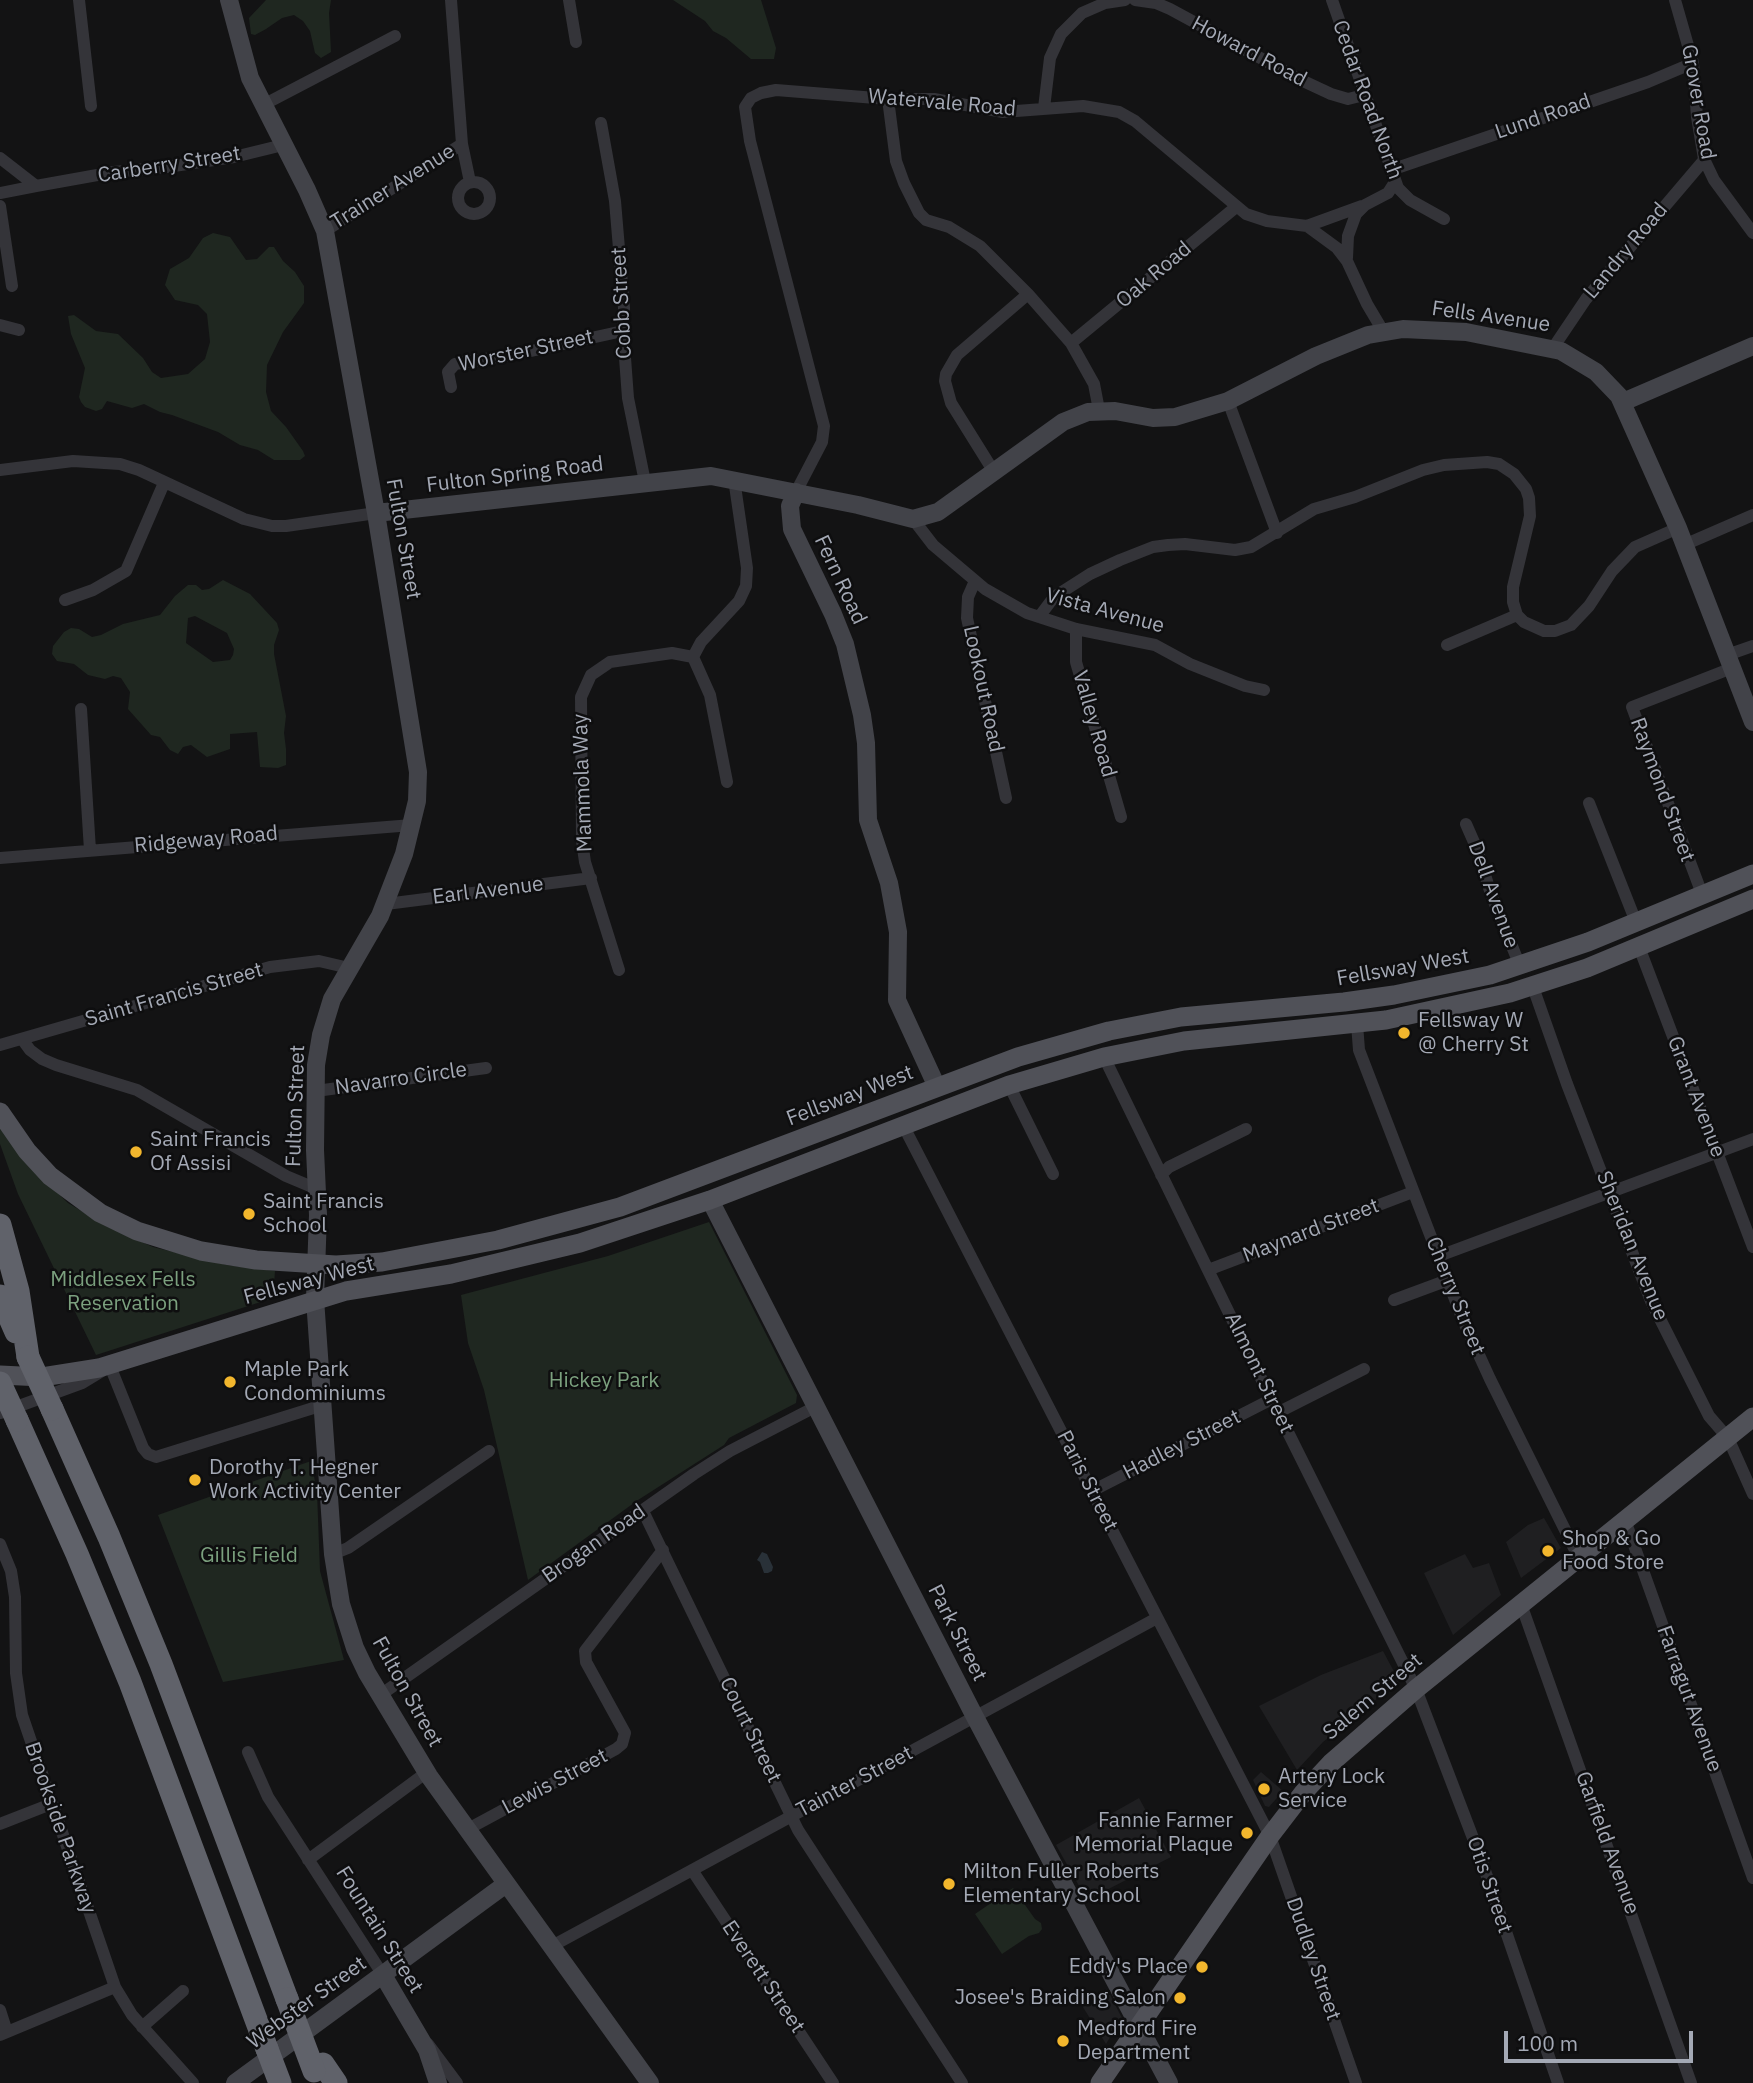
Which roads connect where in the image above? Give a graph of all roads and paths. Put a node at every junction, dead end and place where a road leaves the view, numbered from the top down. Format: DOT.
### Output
graph roads {
  1 [pos="79,0"];
  2 [pos="229,0"];
  3 [pos="451,0"];
  4 [pos="569,0"];
  5 [pos="1125,0"];
  6 [pos="1135,0"];
  7 [pos="1332,0"];
  8 [pos="1675,0"];
  9 [pos="395,36"];
  10 [pos="576,42"];
  11 [pos="1693,63"];
  12 [pos="1364,95"];
  13 [pos="751,98"];
  14 [pos="888,99"];
  15 [pos="263,105"];
  16 [pos="91,106"];
  17 [pos="1044,108"];
  18 [pos="600,123"];
  19 [pos="462,144"];
  20 [pos="283,145"];
  21 [pos="0,158"];
  22 [pos="1705,159"];
  23 [pos="1393,176"];
  24 [pos="470,182"];
  25 [pos="36,186"];
  26 [pos="0,193"];
  27 [pos="1365,205"];
  28 [pos="0,206"];
  29 [pos="1236,207"];
  30 [pos="1444,219"];
  31 [pos="1307,226"];
  32 [pos="325,231"];
  33 [pos="1753,233"];
  34 [pos="1347,261"];
  35 [pos="12,286"];
  36 [pos="1028,294"];
  37 [pos="0,325"];
  38 [pos="19,330"];
  39 [pos="623,331"];
  40 [pos="1383,331"];
  41 [pos="1071,343"];
  42 [pos="1753,346"];
  43 [pos="1553,348"];
  44 [pos="451,387"];
  45 [pos="1228,401"];
  46 [pos="1623,402"];
  47 [pos="1099,410"];
  48 [pos="0,470"];
  49 [pos="994,472"];
  50 [pos="734,479"];
  51 [pos="645,482"];
  52 [pos="164,483"];
  53 [pos="796,492"];
  54 [pos="376,513"];
  55 [pos="1753,515"];
  56 [pos="913,519"];
  57 [pos="1277,533"];
  58 [pos="1681,537"];
  59 [pos="975,581"];
  60 [pos="65,600"];
  61 [pos="1517,615"];
  62 [pos="1039,617"];
  63 [pos="1076,629"];
  64 [pos="1447,645"];
  65 [pos="1753,646"];
  66 [pos="693,656"];
  67 [pos="1730,662"];
  68 [pos="1264,690"];
  69 [pos="81,709"];
  70 [pos="1753,722"];
  71 [pos="727,782"];
  72 [pos="1006,797"];
  73 [pos="1589,803"];
  74 [pos="1121,817"];
  75 [pos="1466,824"];
  76 [pos="412,825"];
  77 [pos="90,850"];
  78 [pos="0,858"];
  79 [pos="1753,874"];
  80 [pos="591,878"];
  81 [pos="1702,894"];
  82 [pos="1753,899"];
  83 [pos="386,904"];
  84 [pos="1636,922"];
  85 [pos="1639,947"];
  86 [pos="1520,966"];
  87 [pos="349,968"];
  88 [pos="619,970"];
  89 [pos="1534,987"];
  90 [pos="1357,1024"];
  91 [pos="22,1039"];
  92 [pos="0,1045"];
  93 [pos="1104,1057"];
  94 [pos="486,1068"];
  95 [pos="1009,1085"];
  96 [pos="937,1087"];
  97 [pos="316,1091"];
  98 [pos="0,1112"];
  99 [pos="903,1125"];
  100 [pos="1246,1129"];
  101 [pos="1753,1139"];
  102 [pos="1718,1153"];
  103 [pos="1053,1174"];
  104 [pos="1161,1175"];
  105 [pos="317,1189"];
  106 [pos="1413,1192"];
  107 [pos="1609,1192"];
  108 [pos="710,1200"];
  109 [pos="0,1225"];
  110 [pos="1753,1247"];
  111 [pos="1439,1256"];
  112 [pos="316,1265"];
  113 [pos="1209,1270"];
  114 [pos="1448,1280"];
  115 [pos="0,1296"];
  116 [pos="315,1299"];
  117 [pos="1394,1300"];
  118 [pos="28,1357"];
  119 [pos="110,1366"];
  120 [pos="1364,1370"];
  121 [pos="0,1375"];
  122 [pos="0,1383"];
  123 [pos="1272,1399"];
  124 [pos="323,1405"];
  125 [pos="817,1406"];
  126 [pos="1279,1412"];
  127 [pos="9,1416"];
  128 [pos="1753,1417"];
  129 [pos="1728,1438"];
  130 [pos="489,1451"];
  131 [pos="1092,1492"];
  132 [pos="1753,1494"];
  133 [pos="643,1511"];
  134 [pos="1625,1520"];
  135 [pos="1,1549"];
  136 [pos="663,1550"];
  137 [pos="333,1555"];
  138 [pos="1579,1558"];
  139 [pos="1521,1604"];
  140 [pos="1157,1618"];
  141 [pos="1416,1689"];
  142 [pos="379,1696"];
  143 [pos="975,1717"];
  144 [pos="248,1752"];
  145 [pos="427,1772"];
  146 [pos="51,1804"];
  147 [pos="792,1816"];
  148 [pos="0,1824"];
  149 [pos="468,1829"];
  150 [pos="1270,1836"];
  151 [pos="308,1860"];
  152 [pos="692,1870"];
  153 [pos="1753,1878"];
  154 [pos="506,1884"];
  155 [pos="552,1946"];
  156 [pos="383,1975"];
  157 [pos="115,1987"];
  158 [pos="183,1991"];
  159 [pos="0,2010"];
  160 [pos="406,2016"];
  161 [pos="1140,2026"];
  162 [pos="142,2027"];
  163 [pos="4,2033"];
  164 [pos="267,2049"];
  165 [pos="318,2073"];
  166 [pos="193,2083"];
  167 [pos="235,2083"];
  168 [pos="270,2083"];
  169 [pos="280,2083"];
  170 [pos="336,2083"];
  171 [pos="438,2083"];
  172 [pos="457,2083"];
  173 [pos="650,2083"];
  174 [pos="833,2083"];
  175 [pos="962,2083"];
  176 [pos="1100,2083"];
  177 [pos="1169,2083"];
  178 [pos="1356,2083"];
  179 [pos="1558,2083"];
  180 [pos="1691,2083"];
  1 -- 16 [label="street"];
  2 -- 15 [label="street, Fulton Street"];
  3 -- 19 [label="street"];
  4 -- 10 [label="street"];
  5 -- 17 [label="street"];
  6 -- 12 [label="street, Howard Road"];
  7 -- 12 [label="street, Cedar Road North"];
  8 -- 11 [label="street, Grover Road"];
  9 -- 15 [label="street"];
  11 -- 22 [label="street, Grover Road"];
  11 -- 23 [label="street, Lund Road"];
  12 -- 23 [label="street, Cedar Road North"];
  13 -- 14 [label="street, Watervale Road"];
  13 -- 53 [label="street, Fern Road"];
  14 -- 17 [label="street, Watervale Road"];
  14 -- 36 [label="street"];
  15 -- 20 [label="street, Fulton Street"];
  17 -- 29 [label="street, Watervale Road"];
  18 -- 39 [label="street, Cobb Street"];
  19 -- 24 [label="street"];
  19 -- 32 [label="street, Trainer Avenue"];
  20 -- 25 [label="street, Carberry Street"];
  20 -- 32 [label="street, Fulton Street"];
  21 -- 25 [label="street"];
  22 -- 33 [label="street, Grover Road"];
  22 -- 43 [label="street, Landry Road"];
  23 -- 27 [label="street, Lund Road"];
  23 -- 30 [label="street, Cedar Road North"];
  25 -- 26 [label="street"];
  27 -- 31 [label="street, Watervale Road"];
  27 -- 34 [label="street, Lund Road"];
  28 -- 35 [label="street"];
  29 -- 31 [label="street, Watervale Road"];
  29 -- 41 [label="street, Oak Road"];
  31 -- 34 [label="street, Watervale Road"];
  32 -- 54 [label="street, Fulton Street"];
  34 -- 40 [label="street, Watervale Road"];
  36 -- 41 [label="street"];
  36 -- 49 [label="street"];
  37 -- 38 [label="street"];
  39 -- 44 [label="street, Worster Street"];
  39 -- 51 [label="street, Cobb Street"];
  40 -- 43 [label="street, Fells Avenue"];
  40 -- 45 [label="street, Fells Avenue"];
  41 -- 47 [label="street"];
  42 -- 46 [label="street"];
  43 -- 46 [label="street, Fells Avenue"];
  45 -- 47 [label="street, Fells Avenue"];
  45 -- 57 [label="street"];
  46 -- 58 [label="street, Fells Avenue"];
  47 -- 49 [label="street, Fells Avenue"];
  48 -- 52 [label="street, Fulton Spring Road"];
  49 -- 56 [label="street, Fells Avenue"];
  50 -- 51 [label="street, Fulton Spring Road"];
  50 -- 53 [label="street, Fulton Spring Road"];
  50 -- 66 [label="street"];
  51 -- 54 [label="street, Fulton Spring Road"];
  52 -- 54 [label="street, Fulton Spring Road"];
  52 -- 60 [label="street"];
  53 -- 56 [label="street"];
  53 -- 96 [label="street, Fern Road"];
  54 -- 76 [label="street, Fulton Street"];
  55 -- 58 [label="street"];
  56 -- 59 [label="street, Vista Avenue"];
  57 -- 61 [label="street"];
  57 -- 62 [label="street"];
  58 -- 61 [label="street"];
  58 -- 67 [label="street, Fells Avenue"];
  59 -- 62 [label="street, Vista Avenue"];
  59 -- 72 [label="street, Lookout Road"];
  61 -- 64 [label="street"];
  62 -- 63 [label="street, Vista Avenue"];
  63 -- 68 [label="street, Vista Avenue"];
  63 -- 74 [label="street, Valley Road"];
  65 -- 67 [label="street"];
  66 -- 71 [label="street"];
  66 -- 80 [label="street, Mammola Way"];
  67 -- 70 [label="street, Fells Avenue"];
  67 -- 81 [label="street, Raymond Street"];
  69 -- 77 [label="street"];
  73 -- 84 [label="street"];
  75 -- 86 [label="street, Dell Avenue"];
  76 -- 77 [label="street, Ridgeway Road"];
  76 -- 83 [label="street, Fulton Street"];
  77 -- 78 [label="street, Ridgeway Road"];
  79 -- 81 [label="main road, Fellsway West"];
  80 -- 83 [label="street, Earl Avenue"];
  80 -- 88 [label="street, Mammola Way"];
  81 -- 84 [label="main road, Fellsway West"];
  82 -- 85 [label="main road, Fellsway West"];
  83 -- 87 [label="street, Fulton Street"];
  84 -- 86 [label="main road, Fellsway West"];
  85 -- 89 [label="main road, Fellsway West"];
  85 -- 102 [label="street, Grant Avenue"];
  86 -- 96 [label="main road, Fellsway West"];
  87 -- 91 [label="street, Saint Francis Street"];
  87 -- 97 [label="street, Fulton Street"];
  89 -- 90 [label="main road, Fellsway West"];
  89 -- 107 [label="street, Sheridan Avenue"];
  90 -- 93 [label="main road, Fellsway West"];
  90 -- 106 [label="street, Cherry Street"];
  91 -- 92 [label="street, Saint Francis Street"];
  91 -- 105 [label="street"];
  93 -- 95 [label="main road, Fellsway West"];
  93 -- 104 [label="street, Almont Street"];
  94 -- 97 [label="street, Navarro Circle"];
  95 -- 99 [label="main road, Fellsway West"];
  95 -- 103 [label="street"];
  96 -- 112 [label="main road, Fellsway West"];
  97 -- 105 [label="street, Fulton Street"];
  98 -- 112 [label="main road, Fellsway West"];
  99 -- 108 [label="main road, Fellsway West"];
  99 -- 131 [label="street, Paris Street"];
  100 -- 104 [label="street"];
  101 -- 102 [label="street"];
  102 -- 107 [label="street"];
  102 -- 110 [label="street, Grant Avenue"];
  104 -- 113 [label="street, Almont Street"];
  105 -- 112 [label="street, Fulton Street"];
  106 -- 111 [label="street, Cherry Street"];
  106 -- 113 [label="street, Maynard Street"];
  107 -- 111 [label="street"];
  107 -- 129 [label="street, Sheridan Avenue"];
  108 -- 116 [label="main road, Fellsway West"];
  108 -- 125 [label="street, Park Street"];
  109 -- 118 [label="highway"];
  111 -- 114 [label="street, Cherry Street"];
  112 -- 116 [label="street, Fulton Street"];
  113 -- 123 [label="street, Almont Street"];
  114 -- 117 [label="street"];
  114 -- 138 [label="street, Cherry Street"];
  115 -- 118 [label="highway"];
  116 -- 119 [label="main road, Fellsway West"];
  116 -- 124 [label="street, Fulton Street"];
  118 -- 165 [label="highway, bridge"];
  119 -- 121 [label="main road, Fellsway West"];
  119 -- 124 [label="street"];
  119 -- 127 [label="street"];
  120 -- 126 [label="street"];
  122 -- 127 [label="highway, bridge"];
  123 -- 126 [label="street, Almont Street"];
  123 -- 131 [label="street, Hadley Street"];
  124 -- 137 [label="street, Fulton Street"];
  125 -- 133 [label="street, Brogan Road"];
  125 -- 143 [label="street, Park Street"];
  126 -- 141 [label="street, Almont Street"];
  127 -- 164 [label="highway"];
  128 -- 129 [label="main road, Salem Street"];
  129 -- 132 [label="street, Sheridan Avenue"];
  129 -- 134 [label="main road, Salem Street"];
  130 -- 137 [label="street"];
  131 -- 140 [label="street, Paris Street"];
  133 -- 136 [label="street, Court Street"];
  133 -- 142 [label="street, Brogan Road"];
  134 -- 138 [label="main road, Salem Street"];
  134 -- 153 [label="street, Farragut Avenue"];
  135 -- 146 [label="street, Brookside Parkway"];
  136 -- 147 [label="street, Court Street"];
  136 -- 149 [label="street, Lewis Street"];
  137 -- 142 [label="street, Fulton Street"];
  138 -- 139 [label="main road, Salem Street"];
  139 -- 141 [label="main road, Salem Street"];
  139 -- 180 [label="street, Garfield Avenue"];
  140 -- 143 [label="street, Tainter Street"];
  140 -- 150 [label="street, Paris Street"];
  141 -- 150 [label="main road, Salem Street"];
  141 -- 179 [label="street, Otis Street"];
  142 -- 145 [label="street, Fulton Street"];
  143 -- 147 [label="street, Tainter Street"];
  143 -- 161 [label="street, Park Street"];
  144 -- 151 [label="street, Fountain Street"];
  145 -- 149 [label="street, Fulton Street"];
  145 -- 151 [label="street"];
  146 -- 148 [label="street"];
  146 -- 157 [label="street, Brookside Parkway"];
  147 -- 152 [label="street, Tainter Street"];
  147 -- 175 [label="street, Court Street"];
  149 -- 154 [label="street, Fulton Street"];
  150 -- 161 [label="main road, Salem Street"];
  150 -- 178 [label="street, Dudley Street"];
  151 -- 156 [label="street, Fountain Street"];
  152 -- 155 [label="street, Tainter Street"];
  152 -- 174 [label="street, Everett Street"];
  154 -- 155 [label="street, Fulton Street"];
  154 -- 156 [label="street, Webster Street"];
  155 -- 173 [label="street, Fulton Street"];
  156 -- 160 [label="street, Fountain Street"];
  156 -- 167 [label="street, Webster Street"];
  157 -- 162 [label="street, Brookside Parkway"];
  157 -- 163 [label="street"];
  158 -- 162 [label="street"];
  159 -- 163 [label="street"];
  160 -- 171 [label="street"];
  160 -- 172 [label="street, Fountain Street"];
  161 -- 176 [label="main road, Salem Street"];
  161 -- 177 [label="street, Park Street"];
  162 -- 166 [label="street, Brookside Parkway"];
  164 -- 168 [label="highway, bridge"];
  164 -- 169 [label="highway, bridge"];
  165 -- 170 [label="highway"];
}
